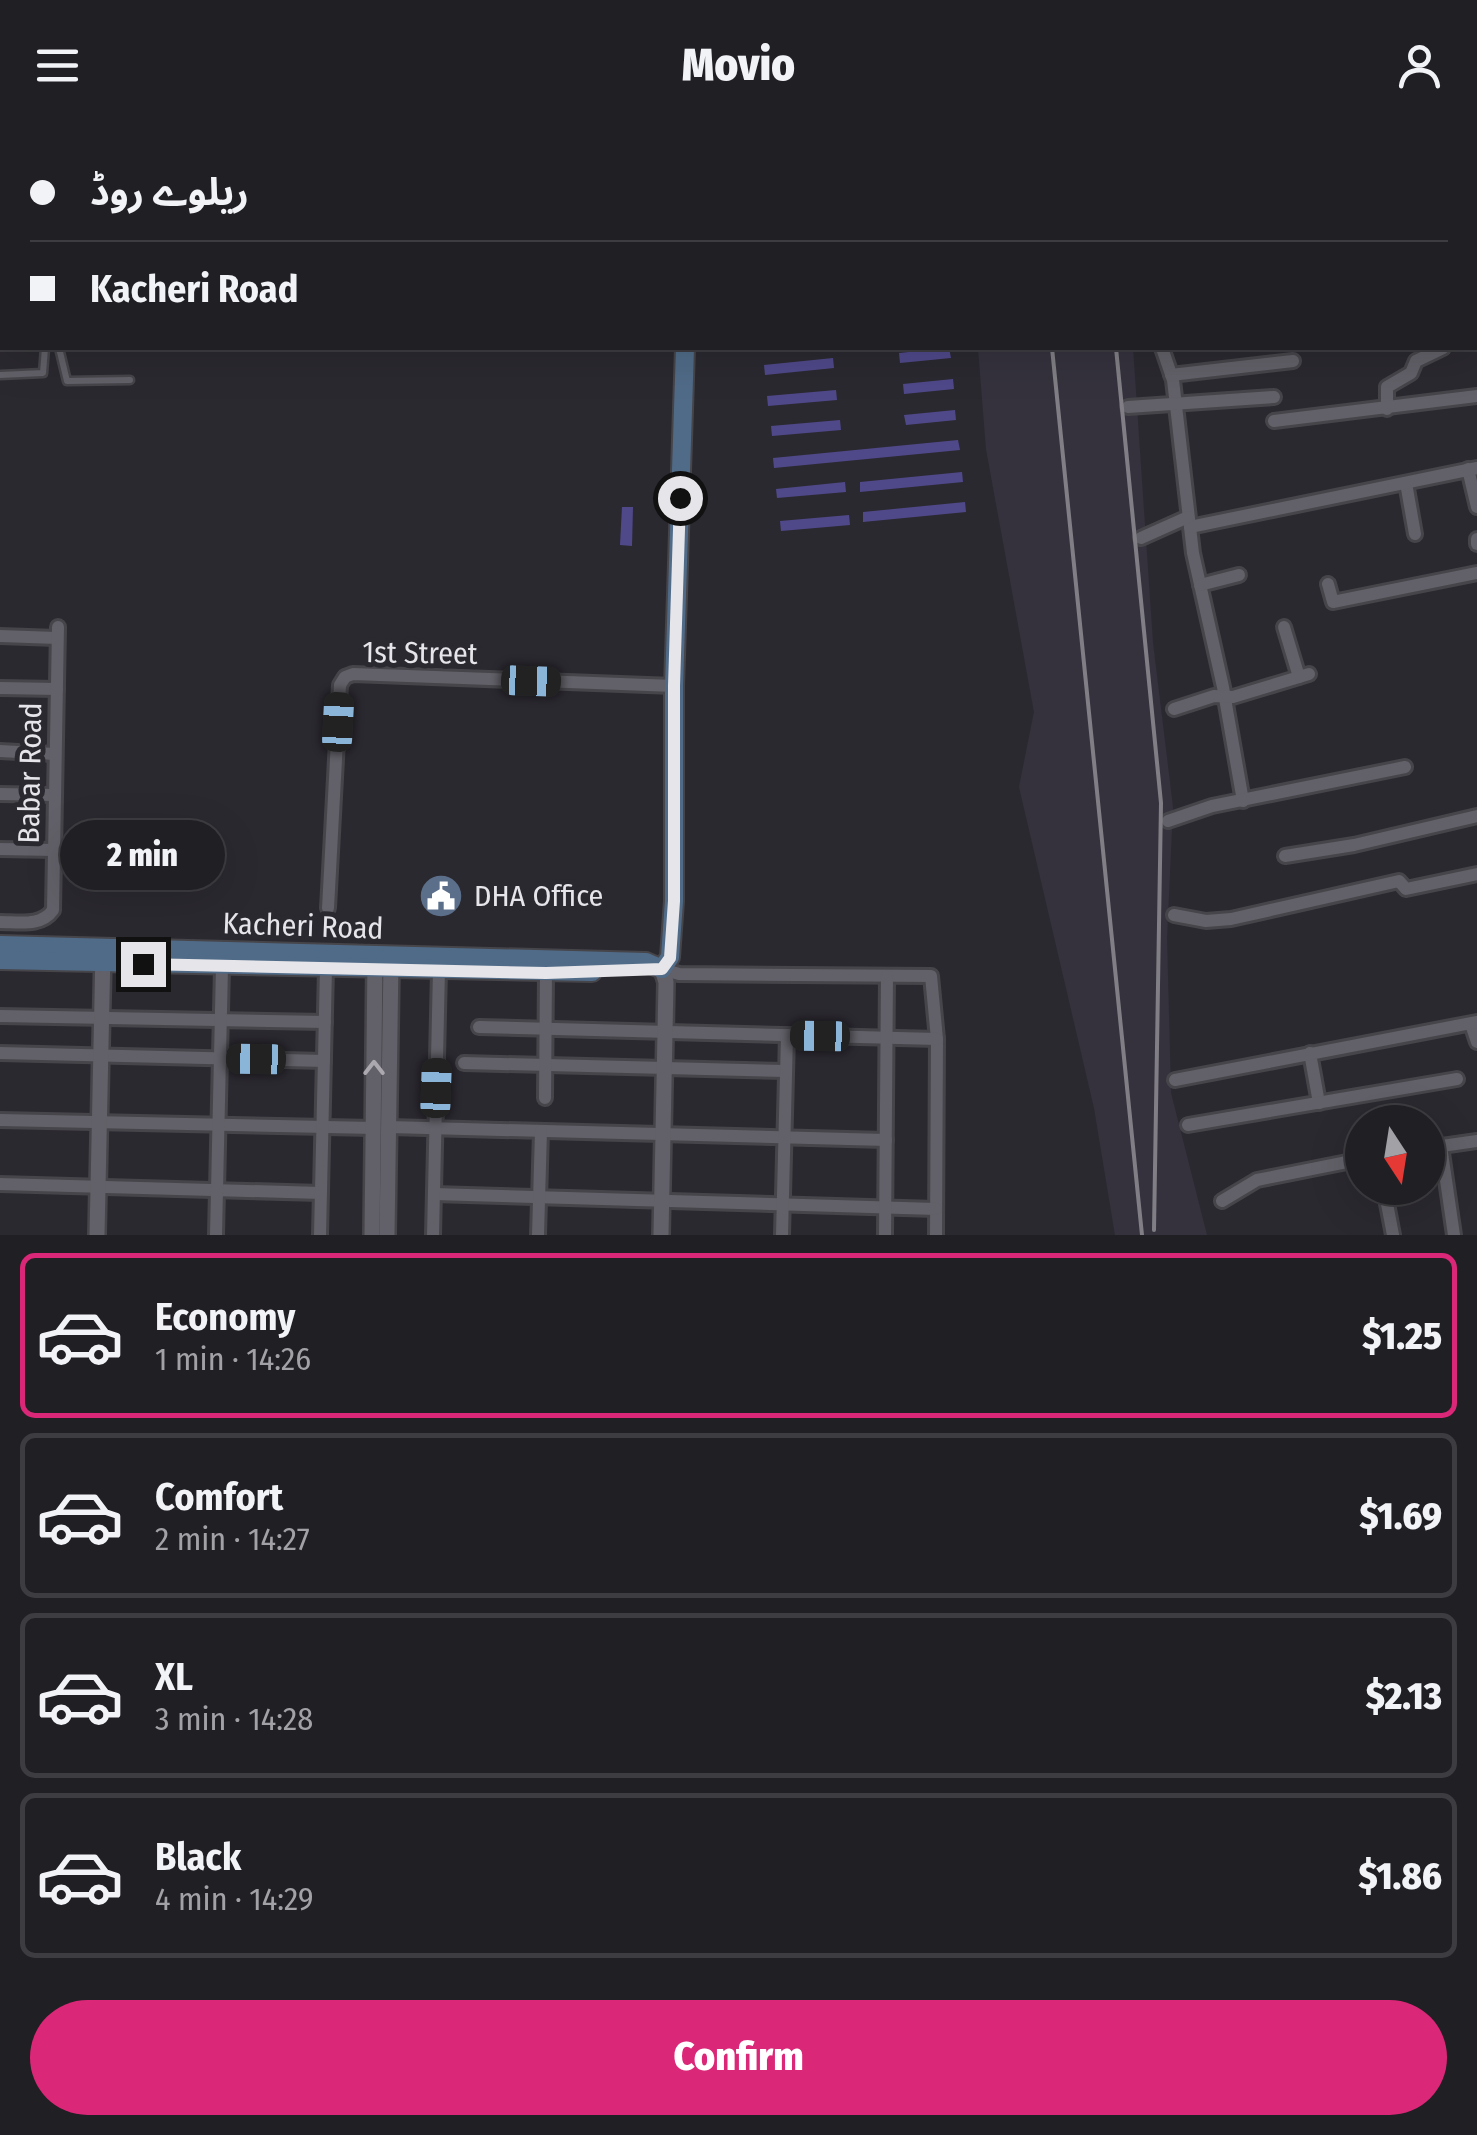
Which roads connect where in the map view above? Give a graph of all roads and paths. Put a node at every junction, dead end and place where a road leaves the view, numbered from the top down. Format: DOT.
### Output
graph roads {
  1 [pos="45,350"];
  2 [pos="59,350"];
  3 [pos="685,350"];
  4 [pos="1163,350"];
  5 [pos="1440,350"];
  6 [pos="1294,360"];
  7 [pos="1172,374"];
  8 [pos="0,375"];
  9 [pos="130,380"];
  10 [pos="1477,396"];
  11 [pos="1274,397"];
  12 [pos="1176,405"];
  13 [pos="1128,407"];
  14 [pos="1387,409"];
  15 [pos="1274,421"];
  16 [pos="1473,469"];
  17 [pos="1406,483"];
  18 [pos="1477,507"];
  19 [pos="1189,522"];
  20 [pos="1415,534"];
  21 [pos="1141,538"];
  22 [pos="1477,574"];
  23 [pos="1240,575"];
  24 [pos="1328,584"];
  25 [pos="1200,585"];
  26 [pos="1284,626"];
  27 [pos="0,636"];
  28 [pos="674,686"];
  29 [pos="0,688"];
  30 [pos="56,689"];
  31 [pos="1225,698"];
  32 [pos="1174,709"];
  33 [pos="0,750"];
  34 [pos="56,754"];
  35 [pos="1405,767"];
  36 [pos="0,794"];
  37 [pos="55,795"];
  38 [pos="1244,801"];
  39 [pos="1477,816"];
  40 [pos="1168,821"];
  41 [pos="0,849"];
  42 [pos="54,850"];
  43 [pos="1284,856"];
  44 [pos="1477,874"];
  45 [pos="328,908"];
  46 [pos="1174,915"];
  47 [pos="0,922"];
  48 [pos="0,944"];
  49 [pos="103,956"];
  50 [pos="0,960"];
  51 [pos="383,962"];
  52 [pos="222,967"];
  53 [pos="326,968"];
  54 [pos="662,969"];
  55 [pos="440,970"];
  56 [pos="546,973"];
  57 [pos="887,976"];
  58 [pos="0,1016"];
  59 [pos="101,1018"];
  60 [pos="222,1020"];
  61 [pos="325,1022"];
  62 [pos="1474,1023"];
  63 [pos="480,1027"];
  64 [pos="548,1028"];
  65 [pos="665,1032"];
  66 [pos="787,1035"];
  67 [pos="887,1038"];
  68 [pos="936,1039"];
  69 [pos="1477,1042"];
  70 [pos="0,1053"];
  71 [pos="1310,1053"];
  72 [pos="100,1055"];
  73 [pos="221,1058"];
  74 [pos="324,1060"];
  75 [pos="464,1063"];
  76 [pos="546,1064"];
  77 [pos="666,1068"];
  78 [pos="786,1071"];
  79 [pos="1457,1079"];
  80 [pos="1175,1080"];
  81 [pos="545,1098"];
  82 [pos="1318,1103"];
  83 [pos="0,1120"];
  84 [pos="99,1122"];
  85 [pos="220,1124"];
  86 [pos="1188,1125"];
  87 [pos="322,1126"];
  88 [pos="381,1127"];
  89 [pos="435,1128"];
  90 [pos="540,1131"];
  91 [pos="664,1134"];
  92 [pos="784,1138"];
  93 [pos="886,1140"];
  94 [pos="1477,1140"];
  95 [pos="1445,1145"];
  96 [pos="1345,1162"];
  97 [pos="0,1184"];
  98 [pos="98,1186"];
  99 [pos="218,1190"];
  100 [pos="320,1193"];
  101 [pos="434,1194"];
  102 [pos="1445,1195"];
  103 [pos="539,1197"];
  104 [pos="662,1201"];
  105 [pos="1222,1201"];
  106 [pos="782,1204"];
  107 [pos="1387,1205"];
  108 [pos="885,1208"];
  109 [pos="936,1209"];
  110 [pos="97,1235"];
  111 [pos="216,1235"];
  112 [pos="320,1235"];
  113 [pos="372,1235"];
  114 [pos="387,1235"];
  115 [pos="432,1235"];
  116 [pos="538,1235"];
  117 [pos="661,1235"];
  118 [pos="782,1235"];
  119 [pos="885,1235"];
  120 [pos="936,1235"];
  121 [pos="1393,1235"];
  122 [pos="1454,1235"];
  1 -- 8 [label="lane"];
  2 -- 9 [label="lane"];
  3 -- 28 [label="main road"];
  4 -- 7 [label="street"];
  5 -- 14 [label="street"];
  6 -- 7 [label="street"];
  7 -- 12 [label="street"];
  10 -- 14 [label="street"];
  11 -- 12 [label="street"];
  12 -- 13 [label="street"];
  12 -- 19 [label="street"];
  14 -- 15 [label="street"];
  16 -- 17 [label="street"];
  16 -- 18 [label="street"];
  17 -- 19 [label="street"];
  17 -- 20 [label="street"];
  19 -- 21 [label="street"];
  19 -- 25 [label="street"];
  22 -- 24 [label="street"];
  23 -- 25 [label="street"];
  25 -- 31 [label="street"];
  26 -- 31 [label="street"];
  27 -- 30 [label="street, Babar Road"];
  28 -- 45 [label="street, 1st Street"];
  28 -- 54 [label="main road"];
  29 -- 30 [label="street"];
  30 -- 34 [label="street, Babar Road"];
  31 -- 32 [label="street"];
  31 -- 38 [label="street"];
  33 -- 34 [label="street"];
  34 -- 37 [label="street, Babar Road"];
  35 -- 38 [label="street"];
  36 -- 37 [label="street"];
  37 -- 42 [label="street, Babar Road"];
  38 -- 40 [label="street"];
  39 -- 43 [label="street"];
  41 -- 42 [label="street"];
  42 -- 47 [label="street, Babar Road"];
  44 -- 46 [label="street"];
  48 -- 49 [label="main road, Kacheri Road"];
  49 -- 50 [label="main road, Kacheri Road"];
  49 -- 51 [label="main road, Kacheri Road"];
  49 -- 52 [label="main road, Kacheri Road"];
  49 -- 59 [label="street"];
  51 -- 53 [label="main road, Kacheri Road"];
  51 -- 54 [label="main road, Kacheri Road"];
  51 -- 55 [label="main road, Kacheri Road"];
  51 -- 88 [label="street"];
  52 -- 53 [label="main road, Kacheri Road"];
  52 -- 60 [label="street"];
  53 -- 61 [label="street"];
  54 -- 56 [label="main road, Kacheri Road"];
  54 -- 57 [label="street, Kacheri Road"];
  54 -- 65 [label="street"];
  55 -- 56 [label="main road, Kacheri Road"];
  55 -- 89 [label="street"];
  56 -- 64 [label="street"];
  57 -- 67 [label="street"];
  57 -- 68 [label="street, Kacheri Road"];
  58 -- 59 [label="street"];
  59 -- 60 [label="street"];
  59 -- 72 [label="street"];
  60 -- 61 [label="street"];
  60 -- 73 [label="street"];
  61 -- 74 [label="street"];
  62 -- 69 [label="street"];
  62 -- 71 [label="street"];
  63 -- 64 [label="street"];
  64 -- 65 [label="street"];
  64 -- 76 [label="street"];
  65 -- 66 [label="street"];
  65 -- 77 [label="street"];
  66 -- 67 [label="street"];
  66 -- 78 [label="street"];
  67 -- 68 [label="street"];
  67 -- 93 [label="street"];
  68 -- 109 [label="street"];
  70 -- 72 [label="street"];
  71 -- 80 [label="street"];
  71 -- 82 [label="street"];
  72 -- 73 [label="street"];
  72 -- 84 [label="street"];
  73 -- 74 [label="street"];
  73 -- 85 [label="street"];
  74 -- 87 [label="street"];
  75 -- 76 [label="street"];
  76 -- 77 [label="street"];
  76 -- 81 [label="street"];
  77 -- 78 [label="street"];
  77 -- 91 [label="street"];
  78 -- 92 [label="street"];
  79 -- 82 [label="street"];
  82 -- 86 [label="street"];
  83 -- 84 [label="street"];
  84 -- 85 [label="street"];
  84 -- 98 [label="street"];
  85 -- 87 [label="street"];
  85 -- 99 [label="street"];
  87 -- 88 [label="street"];
  87 -- 100 [label="street"];
  88 -- 89 [label="street"];
  88 -- 113 [label="street"];
  88 -- 114 [label="street"];
  89 -- 90 [label="street"];
  89 -- 101 [label="street"];
  90 -- 91 [label="street"];
  90 -- 103 [label="street"];
  91 -- 92 [label="street"];
  91 -- 104 [label="street"];
  92 -- 93 [label="street"];
  92 -- 106 [label="street"];
  93 -- 108 [label="street"];
  94 -- 95 [label="street"];
  96 -- 105 [label="street"];
  97 -- 98 [label="street"];
  98 -- 99 [label="street"];
  98 -- 110 [label="street"];
  99 -- 100 [label="street"];
  99 -- 111 [label="street"];
  100 -- 112 [label="street"];
  101 -- 103 [label="street"];
  101 -- 115 [label="street"];
  102 -- 122 [label="street"];
  103 -- 104 [label="street"];
  103 -- 116 [label="street"];
  104 -- 106 [label="street"];
  104 -- 117 [label="street"];
  106 -- 108 [label="street"];
  106 -- 118 [label="street"];
  107 -- 121 [label="street"];
  108 -- 109 [label="street"];
  108 -- 119 [label="street"];
  109 -- 120 [label="street"];
}
